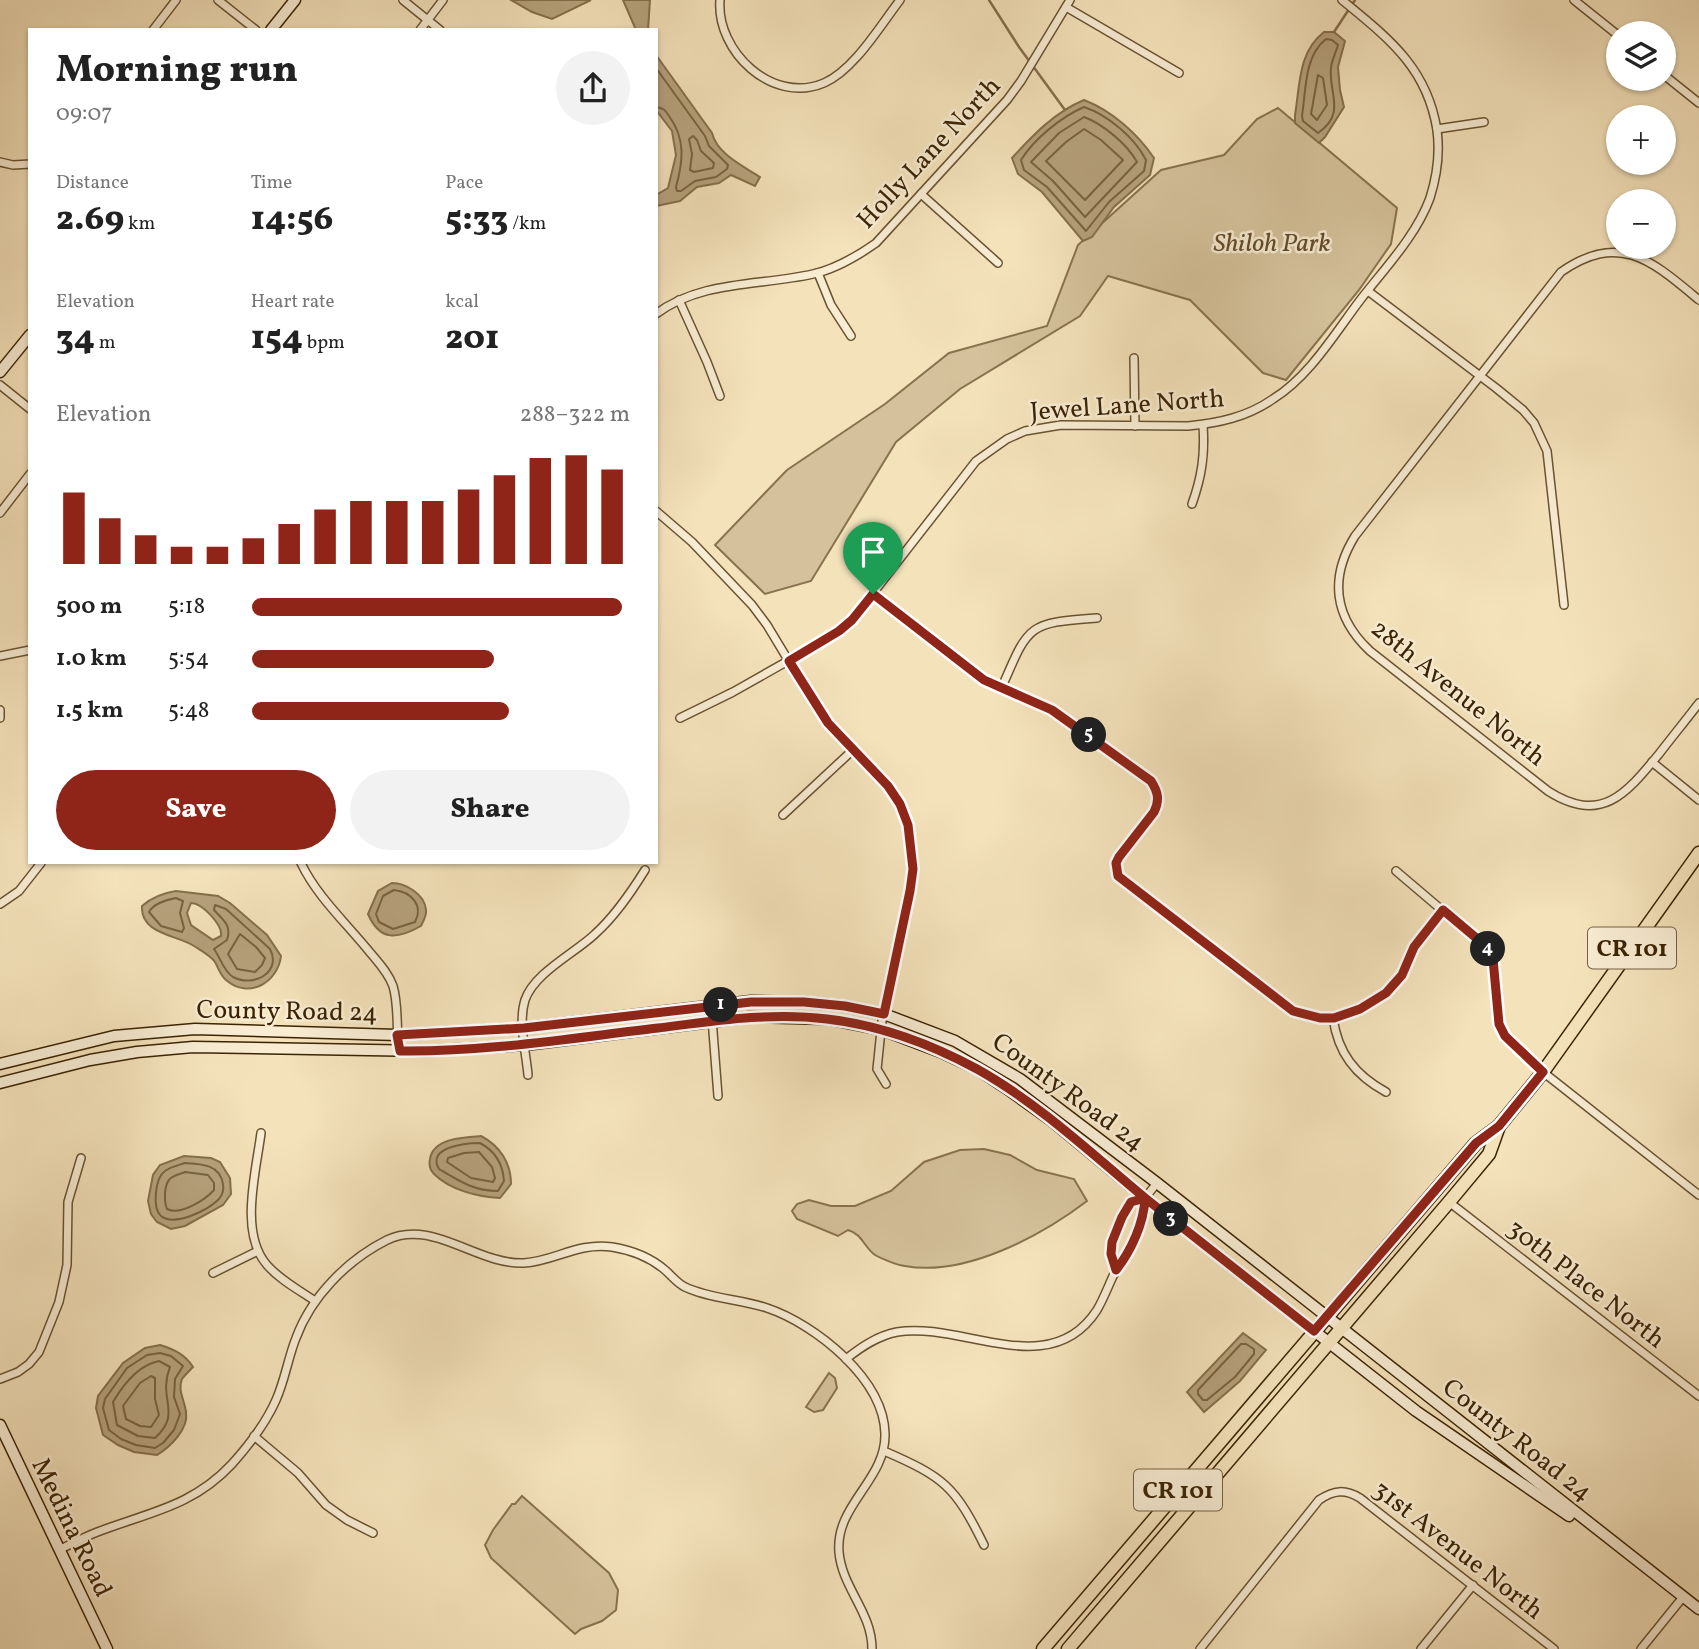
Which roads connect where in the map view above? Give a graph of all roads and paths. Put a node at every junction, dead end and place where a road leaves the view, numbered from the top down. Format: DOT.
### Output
graph roads {
  1 [pos="176,0"];
  2 [pos="218,0"];
  3 [pos="295,0"];
  4 [pos="403,0"];
  5 [pos="443,0"];
  6 [pos="720,0"];
  7 [pos="900,0"];
  8 [pos="1342,0"];
  9 [pos="1574,0"];
  10 [pos="1068,3"];
  11 [pos="428,20"];
  12 [pos="1606,26"];
  13 [pos="155,28"];
  14 [pos="254,28"];
  15 [pos="273,28"];
  16 [pos="422,28"];
  17 [pos="438,28"];
  18 [pos="1179,73"];
  19 [pos="1676,85"];
  20 [pos="1699,103"];
  21 [pos="1484,121"];
  22 [pos="1437,129"];
  23 [pos="0,162"];
  24 [pos="28,164"];
  25 [pos="921,194"];
  26 [pos="998,263"];
  27 [pos="818,273"];
  28 [pos="1368,291"];
  29 [pos="679,300"];
  30 [pos="1699,300"];
  31 [pos="658,313"];
  32 [pos="851,336"];
  33 [pos="28,337"];
  34 [pos="1134,358"];
  35 [pos="0,372"];
  36 [pos="1480,376"];
  37 [pos="0,385"];
  38 [pos="720,396"];
  39 [pos="28,407"];
  40 [pos="1203,425"];
  41 [pos="1135,426"];
  42 [pos="28,477"];
  43 [pos="1192,504"];
  44 [pos="0,513"];
  45 [pos="658,513"];
  46 [pos="873,594"];
  47 [pos="1564,605"];
  48 [pos="1097,618"];
  49 [pos="28,650"];
  50 [pos="0,656"];
  51 [pos="789,661"];
  52 [pos="1002,687"];
  53 [pos="1699,703"];
  54 [pos="0,710"];
  55 [pos="0,718"];
  56 [pos="680,718"];
  57 [pos="854,749"];
  58 [pos="1652,762"];
  59 [pos="1699,800"];
  60 [pos="783,815"];
  61 [pos="1699,853"];
  62 [pos="40,864"];
  63 [pos="302,864"];
  64 [pos="645,870"];
  65 [pos="1396,871"];
  66 [pos="0,904"];
  67 [pos="1443,910"];
  68 [pos="711,1006"];
  69 [pos="1334,1018"];
  70 [pos="714,1021"];
  71 [pos="883,1022"];
  72 [pos="524,1028"];
  73 [pos="397,1035"];
  74 [pos="526,1045"];
  75 [pos="400,1051"];
  76 [pos="0,1064"];
  77 [pos="1543,1072"];
  78 [pos="528,1075"];
  79 [pos="0,1083"];
  80 [pos="886,1084"];
  81 [pos="1386,1091"];
  82 [pos="718,1096"];
  83 [pos="1499,1126"];
  84 [pos="261,1133"];
  85 [pos="81,1158"];
  86 [pos="1157,1184"];
  87 [pos="1699,1195"];
  88 [pos="1145,1198"];
  89 [pos="1449,1202"];
  90 [pos="258,1251"];
  91 [pos="1116,1270"];
  92 [pos="213,1273"];
  93 [pos="315,1301"];
  94 [pos="1326,1317"];
  95 [pos="1341,1329"];
  96 [pos="1314,1331"];
  97 [pos="1329,1343"];
  98 [pos="846,1359"];
  99 [pos="0,1379"];
  100 [pos="1699,1396"];
  101 [pos="0,1425"];
  102 [pos="254,1436"];
  103 [pos="884,1451"];
  104 [pos="373,1533"];
  105 [pos="984,1545"];
  106 [pos="59,1550"];
  107 [pos="1472,1586"];
  108 [pos="1683,1597"];
  109 [pos="1699,1609"];
  110 [pos="107,1649"];
  111 [pos="872,1649"];
  112 [pos="1044,1649"];
  113 [pos="1068,1649"];
  114 [pos="1200,1649"];
  115 [pos="1421,1649"];
  116 [pos="1554,1649"];
  117 [pos="1641,1649"];
  1 -- 13 [label="street"];
  2 -- 14 [label="street"];
  3 -- 15 [label="street"];
  4 -- 11 [label="street"];
  5 -- 11 [label="street"];
  6 -- 7 [label="street"];
  8 -- 22 [label="street, Jewel Lane North"];
  9 -- 12 [label="street"];
  10 -- 18 [label="street"];
  10 -- 25 [label="street, Holly Lane North"];
  11 -- 16 [label="street"];
  11 -- 17 [label="street"];
  19 -- 20 [label="street"];
  21 -- 22 [label="street"];
  22 -- 28 [label="street, Jewel Lane North"];
  23 -- 24 [label="street"];
  25 -- 26 [label="street"];
  25 -- 27 [label="street, Holly Lane North"];
  27 -- 29 [label="street, Holly Lane North"];
  27 -- 32 [label="street"];
  28 -- 36 [label="street"];
  28 -- 40 [label="street, Jewel Lane North"];
  29 -- 31 [label="street, Holly Lane North"];
  29 -- 38 [label="street"];
  30 -- 36 [label="street, 28th Avenue North"];
  33 -- 35 [label="street"];
  34 -- 41 [label="street"];
  36 -- 47 [label="street"];
  36 -- 58 [label="street, 28th Avenue North"];
  37 -- 39 [label="street"];
  40 -- 41 [label="street, Jewel Lane North"];
  40 -- 43 [label="street"];
  41 -- 46 [label="street, Jewel Lane North"];
  42 -- 44 [label="street"];
  45 -- 51 [label="street"];
  46 -- 51 [label="street, Jewel Lane North"];
  46 -- 52 [label="street"];
  48 -- 52 [label="street"];
  49 -- 50 [label="street"];
  51 -- 56 [label="street, Jewel Lane North"];
  51 -- 57 [label="street"];
  52 -- 69 [label="street"];
  53 -- 58 [label="street, 28th Avenue North"];
  54 -- 55 [label="street"];
  57 -- 60 [label="street"];
  57 -- 71 [label="street"];
  58 -- 59 [label="street"];
  61 -- 77 [label="main road, CR 101"];
  62 -- 66 [label="street"];
  63 -- 73 [label="street"];
  64 -- 72 [label="street"];
  65 -- 67 [label="street"];
  67 -- 69 [label="street"];
  67 -- 77 [label="street"];
  68 -- 70 [label="street"];
  68 -- 71 [label="street, County Road 24"];
  68 -- 72 [label="street, County Road 24"];
  69 -- 81 [label="street"];
  70 -- 71 [label="street, County Road 24"];
  70 -- 74 [label="street, County Road 24"];
  70 -- 82 [label="street"];
  71 -- 80 [label="street"];
  71 -- 86 [label="street, County Road 24"];
  71 -- 88 [label="street, County Road 24"];
  72 -- 73 [label="street, County Road 24"];
  72 -- 74 [label="street"];
  73 -- 75 [label="street"];
  73 -- 76 [label="street, County Road 24"];
  74 -- 75 [label="street, County Road 24"];
  74 -- 78 [label="street"];
  75 -- 79 [label="street, County Road 24"];
  77 -- 83 [label="main road, CR 101"];
  77 -- 87 [label="street"];
  83 -- 89 [label="main road, CR 101"];
  83 -- 94 [label="main road, CR 101"];
  84 -- 90 [label="street"];
  85 -- 99 [label="street"];
  86 -- 88 [label="street"];
  86 -- 94 [label="street, County Road 24"];
  88 -- 91 [label="street"];
  88 -- 91 [label="street"];
  88 -- 96 [label="street, County Road 24"];
  89 -- 95 [label="main road, CR 101"];
  89 -- 100 [label="street, 30th Place North"];
  90 -- 92 [label="street"];
  90 -- 93 [label="street"];
  91 -- 98 [label="street"];
  93 -- 98 [label="street"];
  93 -- 102 [label="street"];
  94 -- 95 [label="street, County Road 24"];
  94 -- 96 [label="main road, CR 101"];
  95 -- 97 [label="main road, CR 101"];
  95 -- 108 [label="street, County Road 24"];
  96 -- 97 [label="street, County Road 24"];
  96 -- 112 [label="main road, CR 101"];
  97 -- 108 [label="street, County Road 24"];
  97 -- 113 [label="main road, CR 101"];
  98 -- 103 [label="street"];
  101 -- 106 [label="street, Medina Road"];
  102 -- 104 [label="street"];
  102 -- 106 [label="street"];
  103 -- 105 [label="street"];
  103 -- 111 [label="street"];
  106 -- 110 [label="street, Medina Road"];
  107 -- 114 [label="street, 31st Avenue North"];
  107 -- 115 [label="street"];
  107 -- 116 [label="street, 31st Avenue North"];
  108 -- 109 [label="street, County Road 24"];
  108 -- 117 [label="street"];
}
